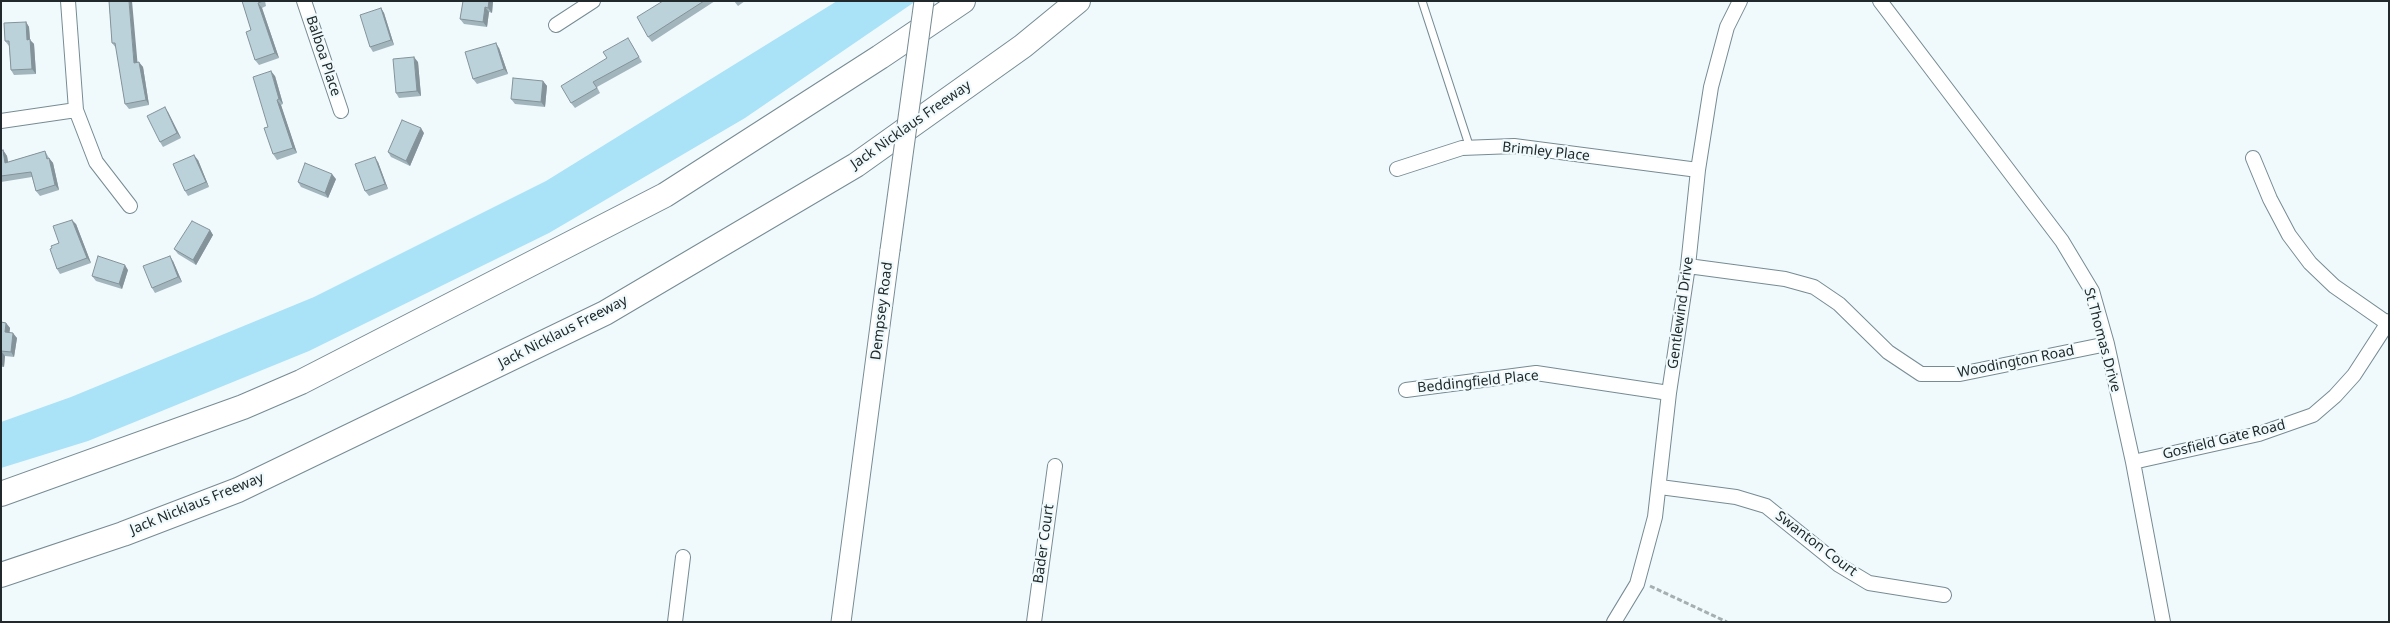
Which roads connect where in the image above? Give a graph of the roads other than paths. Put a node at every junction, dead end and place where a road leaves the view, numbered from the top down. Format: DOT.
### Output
graph roads {
  1 [pos="68,1"];
  2 [pos="304,1"];
  3 [pos="593,1"];
  4 [pos="924,1"];
  5 [pos="963,1"];
  6 [pos="1078,1"];
  7 [pos="1422,1"];
  8 [pos="1740,1"];
  9 [pos="1880,1"];
  10 [pos="556,25"];
  11 [pos="76,110"];
  12 [pos="341,111"];
  13 [pos="1,121"];
  14 [pos="1470,148"];
  15 [pos="2253,158"];
  16 [pos="1397,169"];
  17 [pos="1698,170"];
  18 [pos="130,206"];
  19 [pos="1688,266"];
  20 [pos="2388,322"];
  21 [pos="2107,344"];
  22 [pos="1406,390"];
  23 [pos="1670,393"];
  24 [pos="2132,462"];
  25 [pos="1055,466"];
  26 [pos="1660,487"];
  27 [pos="1,494"];
  28 [pos="683,557"];
  29 [pos="1,575"];
  30 [pos="1944,595"];
  31 [pos="675,622"];
  32 [pos="841,622"];
  33 [pos="1034,622"];
  34 [pos="1614,622"];
  35 [pos="2163,622"];
  1 -- 11 [label="street"];
  2 -- 12 [label="street, Balboa Place"];
  3 -- 10 [label="street"];
  4 -- 32 [label="main road, Dempsey Road, bridge"];
  5 -- 27 [label="highway"];
  6 -- 29 [label="highway, Jack Nicklaus Freeway"];
  7 -- 14 [label="lane"];
  8 -- 17 [label="street, Gentlewind Drive"];
  9 -- 21 [label="street, St Thomas Drive"];
  11 -- 13 [label="street"];
  11 -- 18 [label="street"];
  14 -- 16 [label="street, Brimley Place"];
  14 -- 17 [label="street, Brimley Place"];
  15 -- 20 [label="street"];
  17 -- 19 [label="street, Gentlewind Drive"];
  19 -- 21 [label="street, Woodington Road"];
  19 -- 23 [label="street, Gentlewind Drive"];
  20 -- 24 [label="street, Gosfield Gate Road"];
  21 -- 24 [label="street, St Thomas Drive"];
  22 -- 23 [label="street, Beddingfield Place"];
  23 -- 26 [label="street, Gentlewind Drive"];
  24 -- 35 [label="street, St Thomas Drive"];
  25 -- 33 [label="street, Bader Court"];
  26 -- 30 [label="street, Swanton Court"];
  26 -- 34 [label="street, Gentlewind Drive"];
  28 -- 31 [label="street"];
}
